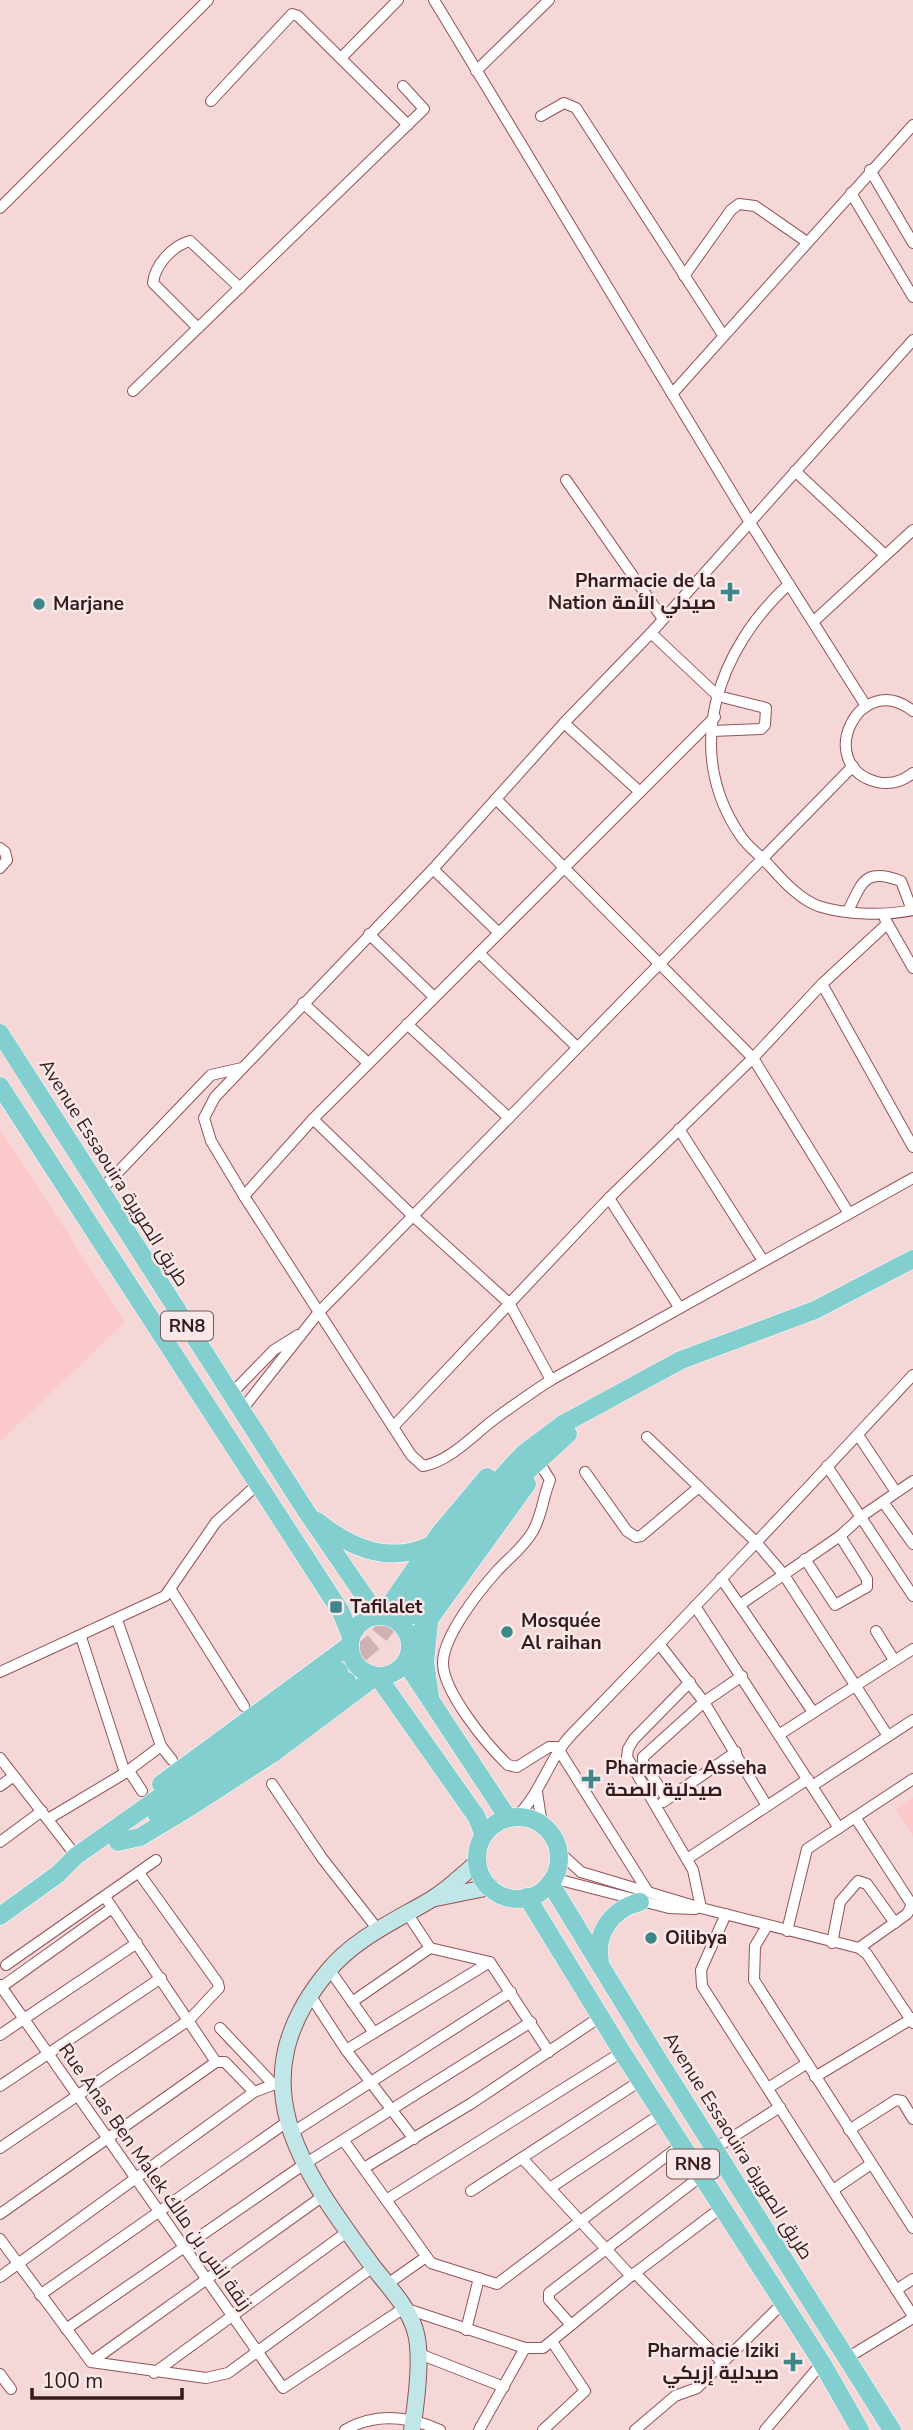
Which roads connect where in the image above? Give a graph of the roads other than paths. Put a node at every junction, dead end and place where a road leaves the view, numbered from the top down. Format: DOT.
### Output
graph roads {
  1 [pos="208,0"];
  2 [pos="398,0"];
  3 [pos="434,0"];
  4 [pos="549,0"];
  5 [pos="341,58"];
  6 [pos="476,71"];
  7 [pos="403,86"];
  8 [pos="211,101"];
  9 [pos="541,116"];
  10 [pos="408,125"];
  11 [pos="913,125"];
  12 [pos="870,170"];
  13 [pos="851,193"];
  14 [pos="0,208"];
  15 [pos="807,243"];
  16 [pos="913,243"];
  17 [pos="684,276"];
  18 [pos="240,288"];
  19 [pos="913,297"];
  20 [pos="198,328"];
  21 [pos="723,335"];
  22 [pos="913,340"];
  23 [pos="133,391"];
  24 [pos="672,394"];
  25 [pos="795,471"];
  26 [pos="566,480"];
  27 [pos="749,521"];
  28 [pos="913,530"];
  29 [pos="885,555"];
  30 [pos="789,584"];
  31 [pos="663,619"];
  32 [pos="813,622"];
  33 [pos="651,633"];
  34 [pos="718,696"];
  35 [pos="866,706"];
  36 [pos="913,711"];
  37 [pos="715,718"];
  38 [pos="564,723"];
  39 [pos="712,731"];
  40 [pos="853,766"];
  41 [pos="912,777"];
  42 [pos="640,792"];
  43 [pos="496,799"];
  44 [pos="0,848"];
  45 [pos="762,858"];
  46 [pos="0,868"];
  47 [pos="566,868"];
  48 [pos="433,869"];
  49 [pos="913,910"];
  50 [pos="848,911"];
  51 [pos="885,918"];
  52 [pos="499,933"];
  53 [pos="369,934"];
  54 [pos="479,953"];
  55 [pos="661,963"];
  56 [pos="913,968"];
  57 [pos="821,984"];
  58 [pos="434,997"];
  59 [pos="303,1003"];
  60 [pos="407,1024"];
  61 [pos="0,1033"];
  62 [pos="577,1047"];
  63 [pos="753,1058"];
  64 [pos="368,1063"];
  65 [pos="242,1068"];
  66 [pos="0,1086"];
  67 [pos="509,1118"];
  68 [pos="313,1119"];
  69 [pos="679,1129"];
  70 [pos="913,1147"];
  71 [pos="913,1178"];
  72 [pos="100,1191"];
  73 [pos="244,1196"];
  74 [pos="609,1198"];
  75 [pos="849,1212"];
  76 [pos="413,1216"];
  77 [pos="913,1258"];
  78 [pos="762,1259"];
  79 [pos="509,1303"];
  80 [pos="679,1307"];
  81 [pos="319,1312"];
  82 [pos="298,1335"];
  83 [pos="913,1375"];
  84 [pos="551,1380"];
  85 [pos="230,1394"];
  86 [pos="241,1411"];
  87 [pos="393,1427"];
  88 [pos="858,1435"];
  89 [pos="555,1437"];
  90 [pos="647,1437"];
  91 [pos="827,1466"];
  92 [pos="542,1467"];
  93 [pos="585,1472"];
  94 [pos="913,1481"];
  95 [pos="258,1484"];
  96 [pos="699,1487"];
  97 [pos="896,1492"];
  98 [pos="883,1502"];
  99 [pos="306,1511"];
  100 [pos="862,1516"];
  101 [pos="840,1536"];
  102 [pos="755,1541"];
  103 [pos="432,1544"];
  104 [pos="913,1544"];
  105 [pos="805,1559"];
  106 [pos="784,1574"];
  107 [pos="721,1577"];
  108 [pos="171,1590"];
  109 [pos="913,1596"];
  110 [pos="741,1604"];
  111 [pos="695,1606"];
  112 [pos="409,1610"];
  113 [pos="433,1613"];
  114 [pos="380,1616"];
  115 [pos="117,1620"];
  116 [pos="876,1631"];
  117 [pos="81,1637"];
  118 [pos="350,1641"];
  119 [pos="660,1645"];
  120 [pos="913,1649"];
  121 [pos="408,1654"];
  122 [pos="894,1660"];
  123 [pos="0,1672"];
  124 [pos="343,1676"];
  125 [pos="377,1676"];
  126 [pos="742,1676"];
  127 [pos="690,1682"];
  128 [pos="855,1685"];
  129 [pos="704,1702"];
  130 [pos="244,1706"];
  131 [pos="434,1709"];
  132 [pos="813,1712"];
  133 [pos="913,1720"];
  134 [pos="780,1734"];
  135 [pos="888,1736"];
  136 [pos="161,1746"];
  137 [pos="559,1749"];
  138 [pos="736,1752"];
  139 [pos="0,1758"];
  140 [pos="172,1760"];
  141 [pos="127,1772"];
  142 [pos="14,1776"];
  143 [pos="913,1779"];
  144 [pos="810,1782"];
  145 [pos="272,1784"];
  146 [pos="0,1786"];
  147 [pos="537,1789"];
  148 [pos="142,1791"];
  149 [pos="667,1799"];
  150 [pos="767,1806"];
  151 [pos="656,1807"];
  152 [pos="45,1815"];
  153 [pos="512,1817"];
  154 [pos="855,1817"];
  155 [pos="542,1825"];
  156 [pos="839,1828"];
  157 [pos="484,1835"];
  158 [pos="114,1837"];
  159 [pos="0,1842"];
  160 [pos="558,1851"];
  161 [pos="76,1856"];
  162 [pos="687,1859"];
  163 [pos="156,1860"];
  164 [pos="478,1862"];
  165 [pos="139,1872"];
  166 [pos="58,1874"];
  167 [pos="551,1882"];
  168 [pos="490,1887"];
  169 [pos="105,1897"];
  170 [pos="527,1897"];
  171 [pos="644,1897"];
  172 [pos="434,1898"];
  173 [pos="112,1908"];
  174 [pos="701,1908"];
  175 [pos="407,1913"];
  176 [pos="726,1914"];
  177 [pos="0,1916"];
  178 [pos="910,1918"];
  179 [pos="895,1923"];
  180 [pos="767,1926"];
  181 [pos="379,1931"];
  182 [pos="787,1931"];
  183 [pos="832,1942"];
  184 [pos="137,1943"];
  185 [pos="430,1948"];
  186 [pos="859,1948"];
  187 [pos="490,1962"];
  188 [pos="6,1965"];
  189 [pos="601,1966"];
  190 [pos="329,1969"];
  191 [pos="161,1978"];
  192 [pos="0,1987"];
  193 [pos="511,1992"];
  194 [pos="310,1995"];
  195 [pos="352,2002"];
  196 [pos="600,2017"];
  197 [pos="22,2019"];
  198 [pos="189,2020"];
  199 [pos="912,2020"];
  200 [pos="531,2022"];
  201 [pos="220,2028"];
  202 [pos="374,2033"];
  203 [pos="0,2035"];
  204 [pos="346,2050"];
  205 [pos="549,2052"];
  206 [pos="622,2052"];
  207 [pos="46,2054"];
  208 [pos="216,2062"];
  209 [pos="806,2064"];
  210 [pos="815,2077"];
  211 [pos="640,2081"];
  212 [pos="371,2082"];
  213 [pos="279,2083"];
  214 [pos="0,2086"];
  215 [pos="768,2088"];
  216 [pos="254,2092"];
  217 [pos="77,2098"];
  218 [pos="780,2106"];
  219 [pos="393,2108"];
  220 [pos="661,2114"];
  221 [pos="913,2119"];
  222 [pos="289,2128"];
  223 [pos="849,2130"];
  224 [pos="414,2139"];
  225 [pos="107,2140"];
  226 [pos="344,2141"];
  227 [pos="681,2145"];
  228 [pos="0,2148"];
  229 [pos="714,2149"];
  230 [pos="522,2158"];
  231 [pos="871,2164"];
  232 [pos="303,2165"];
  233 [pos="364,2168"];
  234 [pos="701,2176"];
  235 [pos="134,2178"];
  236 [pos="550,2188"];
  237 [pos="833,2190"];
  238 [pos="471,2191"];
  239 [pos="323,2196"];
  240 [pos="386,2200"];
  241 [pos="913,2205"];
  242 [pos="721,2208"];
  243 [pos="902,2212"];
  244 [pos="159,2213"];
  245 [pos="0,2214"];
  246 [pos="582,2222"];
  247 [pos="913,2228"];
  248 [pos="347,2232"];
  249 [pos="0,2239"];
  250 [pos="182,2246"];
  251 [pos="606,2249"];
  252 [pos="426,2257"];
  253 [pos="19,2264"];
  254 [pos="373,2267"];
  255 [pos="633,2274"];
  256 [pos="0,2277"];
  257 [pos="479,2278"];
  258 [pos="206,2279"];
  259 [pos="913,2279"];
  260 [pos="386,2285"];
  261 [pos="896,2290"];
  262 [pos="40,2295"];
  263 [pos="783,2302"];
  264 [pos="404,2308"];
  265 [pos="231,2316"];
  266 [pos="913,2317"];
  267 [pos="571,2325"];
  268 [pos="66,2329"];
  269 [pos="466,2330"];
  270 [pos="553,2343"];
  271 [pos="525,2348"];
  272 [pos="257,2352"];
  273 [pos="417,2353"];
  274 [pos="847,2358"];
  275 [pos="722,2361"];
  276 [pos="91,2362"];
  277 [pos="822,2363"];
  278 [pos="154,2373"];
  279 [pos="0,2374"];
  280 [pos="504,2387"];
  281 [pos="11,2389"];
  282 [pos="413,2424"];
  283 [pos="345,2430"];
  284 [pos="440,2430"];
  285 [pos="479,2430"];
  286 [pos="543,2430"];
  287 [pos="635,2430"];
  288 [pos="765,2430"];
  289 [pos="860,2430"];
  290 [pos="892,2430"];
  1 -- 14 [label="street"];
  2 -- 5 [label="street"];
  3 -- 6 [label="street"];
  4 -- 6 [label="street"];
  5 -- 8 [label="street"];
  5 -- 10 [label="street"];
  6 -- 24 [label="street"];
  7 -- 10 [label="street"];
  9 -- 17 [label="street"];
  10 -- 18 [label="street"];
  11 -- 12 [label="street"];
  12 -- 13 [label="street"];
  12 -- 16 [label="street"];
  13 -- 15 [label="street"];
  13 -- 19 [label="street"];
  15 -- 17 [label="street"];
  15 -- 21 [label="street"];
  17 -- 21 [label="street"];
  18 -- 20 [label="street"];
  18 -- 20 [label="street"];
  20 -- 23 [label="street"];
  21 -- 24 [label="street"];
  22 -- 25 [label="street"];
  24 -- 27 [label="street"];
  25 -- 27 [label="street"];
  25 -- 29 [label="street"];
  26 -- 31 [label="street"];
  27 -- 30 [label="street"];
  27 -- 31 [label="street"];
  28 -- 29 [label="street"];
  29 -- 32 [label="street"];
  30 -- 32 [label="street"];
  30 -- 34 [label="street"];
  31 -- 33 [label="street"];
  32 -- 35 [label="street"];
  33 -- 34 [label="street"];
  33 -- 38 [label="street"];
  34 -- 37 [label="street"];
  34 -- 39 [label="street"];
  35 -- 36 [label="street"];
  35 -- 40 [label="street"];
  37 -- 39 [label="street"];
  37 -- 42 [label="street"];
  38 -- 42 [label="street"];
  38 -- 43 [label="street"];
  39 -- 45 [label="street"];
  40 -- 41 [label="street"];
  40 -- 45 [label="street"];
  42 -- 47 [label="street"];
  43 -- 47 [label="street"];
  43 -- 48 [label="street"];
  44 -- 46 [label="street"];
  45 -- 50 [label="street"];
  45 -- 55 [label="street"];
  47 -- 52 [label="street"];
  47 -- 55 [label="street"];
  48 -- 52 [label="street"];
  48 -- 53 [label="street"];
  49 -- 50 [label="street"];
  49 -- 51 [label="street"];
  50 -- 51 [label="street"];
  51 -- 56 [label="street"];
  51 -- 57 [label="street"];
  52 -- 54 [label="street"];
  53 -- 58 [label="street"];
  53 -- 59 [label="street"];
  54 -- 58 [label="street"];
  54 -- 62 [label="street"];
  55 -- 62 [label="street"];
  55 -- 63 [label="street"];
  57 -- 63 [label="street"];
  57 -- 70 [label="street"];
  58 -- 60 [label="street"];
  59 -- 64 [label="street"];
  59 -- 65 [label="street"];
  60 -- 64 [label="street"];
  60 -- 67 [label="street"];
  61 -- 72 [label="main road, Avenue Essaouira طريق الصويرة / RN8"];
  62 -- 67 [label="street"];
  63 -- 69 [label="street"];
  63 -- 75 [label="street"];
  64 -- 68 [label="street"];
  65 -- 72 [label="street"];
  65 -- 73 [label="street"];
  66 -- 95 [label="main road, RN8"];
  67 -- 76 [label="street"];
  68 -- 73 [label="street"];
  68 -- 76 [label="street"];
  69 -- 74 [label="street"];
  69 -- 78 [label="street"];
  71 -- 75 [label="street"];
  72 -- 85 [label="main road, Avenue Essaouira طريق الصويرة / RN8"];
  73 -- 81 [label="street"];
  74 -- 79 [label="street"];
  74 -- 80 [label="street"];
  75 -- 78 [label="street"];
  76 -- 79 [label="street"];
  76 -- 81 [label="street"];
  77 -- 89 [label="main road"];
  78 -- 80 [label="street"];
  79 -- 84 [label="street"];
  79 -- 87 [label="street"];
  80 -- 84 [label="street"];
  81 -- 82 [label="street"];
  81 -- 87 [label="street"];
  82 -- 85 [label="street"];
  82 -- 86 [label="street"];
  83 -- 88 [label="street"];
  84 -- 87 [label="street"];
  85 -- 86 [label="main road, Avenue Essaouira طريق الصويرة / RN8"];
  86 -- 99 [label="main road, Avenue Essaouira طريق الصويرة / RN8"];
  88 -- 91 [label="street"];
  88 -- 97 [label="street"];
  89 -- 92 [label="main road"];
  89 -- 103 [label="main road"];
  89 -- 112 [label="main road"];
  90 -- 96 [label="street"];
  91 -- 100 [label="street"];
  91 -- 102 [label="street"];
  92 -- 113 [label="main road"];
  92 -- 137 [label="street"];
  93 -- 96 [label="street"];
  94 -- 97 [label="street"];
  95 -- 108 [label="street"];
  95 -- 118 [label="main road, RN8"];
  96 -- 102 [label="street"];
  97 -- 98 [label="street"];
  98 -- 100 [label="street"];
  98 -- 104 [label="street"];
  99 -- 103 [label="main road"];
  99 -- 114 [label="main road, Avenue Essaouira طريق الصويرة / RN8"];
  100 -- 101 [label="street"];
  100 -- 109 [label="street"];
  101 -- 105 [label="street"];
  101 -- 105 [label="street"];
  102 -- 106 [label="street"];
  102 -- 107 [label="street"];
  103 -- 114 [label="main road"];
  105 -- 106 [label="street"];
  106 -- 110 [label="street"];
  106 -- 128 [label="street"];
  107 -- 110 [label="street"];
  107 -- 111 [label="street"];
  108 -- 115 [label="street"];
  108 -- 130 [label="street"];
  110 -- 132 [label="street"];
  111 -- 119 [label="street"];
  111 -- 126 [label="street"];
  113 -- 121 [label="main road"];
  113 -- 131 [label="main road"];
  114 -- 118 [label="main road"];
  114 -- 121 [label="main road"];
  115 -- 117 [label="street"];
  115 -- 136 [label="street"];
  116 -- 122 [label="street"];
  117 -- 123 [label="street"];
  117 -- 141 [label="street"];
  118 -- 125 [label="main road"];
  118 -- 158 [label="main road"];
  119 -- 127 [label="street"];
  119 -- 137 [label="street"];
  120 -- 122 [label="street"];
  121 -- 125 [label="main road"];
  121 -- 131 [label="main road"];
  122 -- 128 [label="street"];
  124 -- 158 [label="main road"];
  125 -- 157 [label="main road"];
  125 -- 158 [label="main road"];
  126 -- 129 [label="street"];
  126 -- 134 [label="street"];
  127 -- 129 [label="street"];
  127 -- 151 [label="street"];
  128 -- 132 [label="street"];
  128 -- 135 [label="street"];
  129 -- 138 [label="street"];
  129 -- 149 [label="street"];
  131 -- 153 [label="main road"];
  132 -- 134 [label="street"];
  133 -- 135 [label="street"];
  134 -- 144 [label="street"];
  135 -- 144 [label="street"];
  136 -- 140 [label="street"];
  136 -- 141 [label="street"];
  137 -- 147 [label="street"];
  137 -- 171 [label="street"];
  138 -- 149 [label="street"];
  138 -- 150 [label="street"];
  139 -- 142 [label="street"];
  141 -- 148 [label="street"];
  141 -- 152 [label="street"];
  142 -- 146 [label="street"];
  142 -- 152 [label="street"];
  143 -- 154 [label="street"];
  144 -- 150 [label="street"];
  144 -- 156 [label="street"];
  145 -- 181 [label="street"];
  147 -- 153 [label="street"];
  147 -- 155 [label="street"];
  149 -- 151 [label="street"];
  150 -- 162 [label="street"];
  151 -- 162 [label="street"];
  152 -- 159 [label="street"];
  152 -- 161 [label="street"];
  153 -- 155 [label="main road"];
  153 -- 157 [label="main road"];
  154 -- 156 [label="street"];
  154 -- 178 [label="street"];
  155 -- 160 [label="main road"];
  156 -- 182 [label="street"];
  157 -- 164 [label="main road"];
  158 -- 161 [label="main road"];
  158 -- 166 [label="main road"];
  160 -- 167 [label="main road"];
  160 -- 171 [label="street"];
  161 -- 166 [label="main road"];
  162 -- 174 [label="street"];
  163 -- 165 [label="street"];
  164 -- 168 [label="main road"];
  164 -- 172 [label="street"];
  165 -- 169 [label="street"];
  165 -- 198 [label="street"];
  166 -- 177 [label="main road"];
  167 -- 170 [label="main road"];
  167 -- 171 [label="street"];
  167 -- 189 [label="main road, Avenue Essaouira طريق الصويرة / RN8"];
  168 -- 170 [label="main road"];
  168 -- 172 [label="street"];
  169 -- 173 [label="street"];
  169 -- 188 [label="street"];
  170 -- 196 [label="main road, RN8"];
  171 -- 174 [label="street"];
  171 -- 189 [label="main road"];
  172 -- 175 [label="street"];
  173 -- 184 [label="street"];
  173 -- 192 [label="street"];
  174 -- 176 [label="street"];
  175 -- 181 [label="street"];
  175 -- 185 [label="street"];
  176 -- 180 [label="street"];
  176 -- 215 [label="street"];
  178 -- 179 [label="street"];
  179 -- 183 [label="street"];
  179 -- 186 [label="street"];
  180 -- 182 [label="street"];
  180 -- 209 [label="street"];
  181 -- 190 [label="street"];
  182 -- 183 [label="street"];
  183 -- 186 [label="street"];
  184 -- 191 [label="street"];
  184 -- 197 [label="street"];
  185 -- 187 [label="street"];
  185 -- 195 [label="street"];
  186 -- 199 [label="street"];
  187 -- 193 [label="street"];
  187 -- 202 [label="street"];
  189 -- 229 [label="main road, Avenue Essaouira طريق الصويرة / RN8"];
  190 -- 194 [label="street"];
  190 -- 195 [label="street"];
  191 -- 198 [label="street"];
  191 -- 207 [label="street"];
  192 -- 197 [label="street, Rue Anas Ben Malek زنقة انس بن مالك"];
  193 -- 200 [label="street"];
  193 -- 212 [label="street"];
  194 -- 204 [label="street"];
  194 -- 213 [label="street"];
  195 -- 202 [label="street"];
  196 -- 205 [label="street"];
  196 -- 206 [label="main road, RN8"];
  197 -- 203 [label="street"];
  197 -- 207 [label="street, Rue Anas Ben Malek زنقة انس بن مالك"];
  198 -- 208 [label="street"];
  198 -- 217 [label="street"];
  199 -- 210 [label="street"];
  200 -- 205 [label="street"];
  200 -- 219 [label="street"];
  201 -- 213 [label="street"];
  202 -- 204 [label="street"];
  204 -- 212 [label="street"];
  205 -- 224 [label="street"];
  206 -- 211 [label="main road, RN8"];
  206 -- 240 [label="street"];
  207 -- 214 [label="street"];
  207 -- 217 [label="street, Rue Anas Ben Malek زنقة انس بن مالك"];
  208 -- 216 [label="street"];
  208 -- 225 [label="street"];
  209 -- 210 [label="street"];
  209 -- 215 [label="street"];
  210 -- 223 [label="street"];
  211 -- 220 [label="main road, RN8"];
  211 -- 230 [label="street"];
  212 -- 219 [label="street"];
  212 -- 222 [label="street"];
  213 -- 216 [label="street"];
  213 -- 222 [label="street"];
  215 -- 218 [label="street"];
  216 -- 235 [label="street"];
  217 -- 225 [label="street, Rue Anas Ben Malek زنقة انس بن مالك"];
  217 -- 228 [label="street"];
  218 -- 229 [label="street"];
  218 -- 237 [label="street"];
  219 -- 224 [label="street"];
  219 -- 226 [label="street"];
  220 -- 227 [label="main road, RN8"];
  220 -- 236 [label="street"];
  221 -- 223 [label="street"];
  222 -- 232 [label="street"];
  222 -- 244 [label="street"];
  223 -- 231 [label="street"];
  224 -- 233 [label="street"];
  225 -- 235 [label="street, Rue Anas Ben Malek زنقة انس بن مالك"];
  225 -- 245 [label="street"];
  226 -- 232 [label="street"];
  226 -- 233 [label="street"];
  227 -- 234 [label="main road, RN8"];
  227 -- 246 [label="street"];
  229 -- 274 [label="main road, Avenue Essaouira طريق الصويرة / RN8"];
  230 -- 236 [label="street"];
  230 -- 238 [label="street"];
  231 -- 237 [label="street"];
  231 -- 243 [label="street"];
  232 -- 239 [label="street"];
  232 -- 250 [label="street"];
  233 -- 240 [label="street"];
  234 -- 242 [label="main road, RN8"];
  234 -- 251 [label="street"];
  235 -- 244 [label="street, Rue Anas Ben Malek زنقة انس بن مالك"];
  235 -- 253 [label="street"];
  236 -- 246 [label="street"];
  237 -- 261 [label="street"];
  239 -- 248 [label="street"];
  239 -- 258 [label="street"];
  240 -- 252 [label="street"];
  241 -- 243 [label="street"];
  242 -- 255 [label="street"];
  242 -- 263 [label="main road, RN8"];
  243 -- 247 [label="street"];
  244 -- 250 [label="street, Rue Anas Ben Malek زنقة انس بن مالك"];
  244 -- 262 [label="street"];
  246 -- 251 [label="street"];
  246 -- 257 [label="street"];
  248 -- 254 [label="street"];
  248 -- 265 [label="street"];
  249 -- 253 [label="street"];
  250 -- 258 [label="street, Rue Anas Ben Malek زنقة انس بن مالك"];
  250 -- 268 [label="street"];
  251 -- 255 [label="street"];
  251 -- 267 [label="street"];
  252 -- 257 [label="street"];
  252 -- 260 [label="street"];
  253 -- 256 [label="street"];
  253 -- 262 [label="street"];
  254 -- 260 [label="street"];
  254 -- 272 [label="street"];
  255 -- 267 [label="street"];
  255 -- 275 [label="street"];
  257 -- 269 [label="street"];
  258 -- 265 [label="street, Rue Anas Ben Malek زنقة انس بن مالك"];
  258 -- 276 [label="street"];
  259 -- 261 [label="street"];
  260 -- 264 [label="street"];
  261 -- 266 [label="street"];
  262 -- 268 [label="street"];
  263 -- 275 [label="street"];
  263 -- 277 [label="main road, RN8"];
  264 -- 269 [label="street"];
  264 -- 272 [label="street, Rue Anas Ben Malek زنقة انس بن مالك"];
  264 -- 273 [label="street"];
  265 -- 272 [label="street, Rue Anas Ben Malek زنقة انس بن مالك"];
  265 -- 278 [label="street"];
  266 -- 274 [label="street"];
  267 -- 270 [label="street"];
  268 -- 276 [label="street"];
  269 -- 271 [label="street"];
  270 -- 271 [label="street"];
  270 -- 286 [label="street"];
  271 -- 280 [label="street"];
  272 -- 278 [label="street"];
  273 -- 280 [label="street"];
  273 -- 282 [label="street"];
  274 -- 290 [label="main road, Avenue Essaouira طريق الصويرة / RN8"];
  275 -- 287 [label="street"];
  276 -- 278 [label="street"];
  277 -- 288 [label="street"];
  277 -- 289 [label="main road, RN8"];
  279 -- 281 [label="street"];
  280 -- 285 [label="street"];
  282 -- 283 [label="street"];
  282 -- 284 [label="street"];
}
